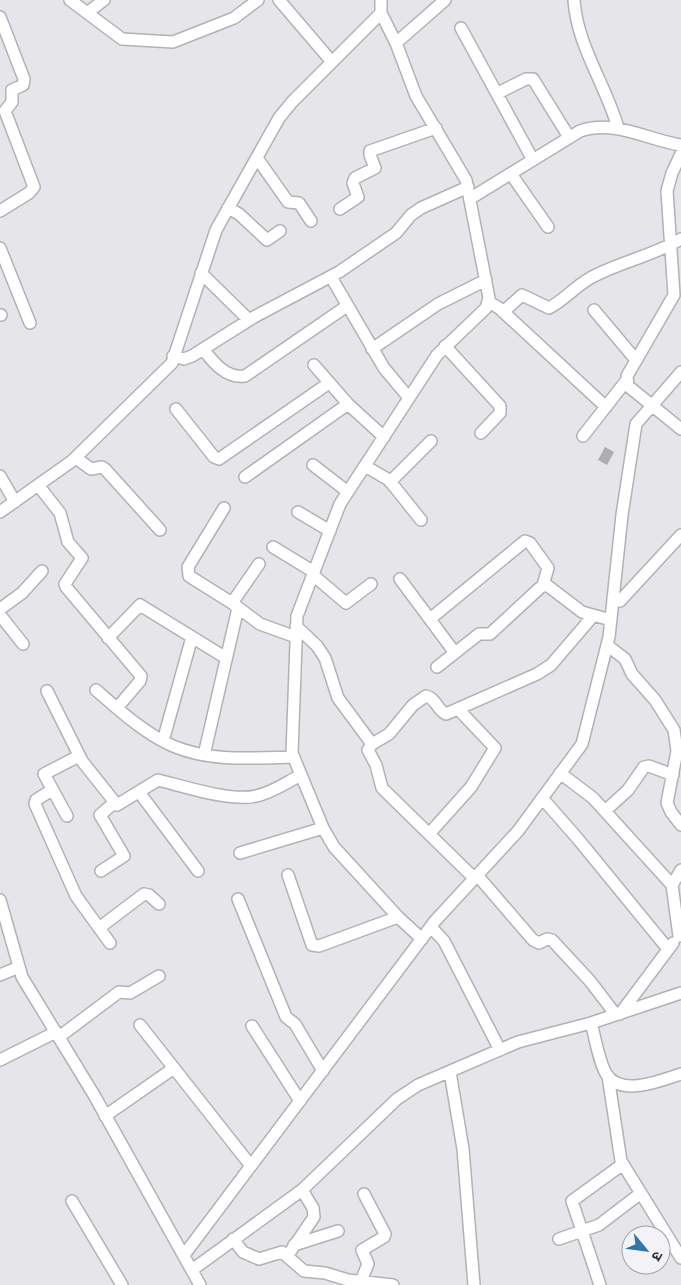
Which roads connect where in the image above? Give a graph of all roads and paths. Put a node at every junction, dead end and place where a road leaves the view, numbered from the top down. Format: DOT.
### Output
graph roads {
  1 [pos="70,0"];
  2 [pos="104,0"];
  3 [pos="258,0"];
  4 [pos="279,0"];
  5 [pos="381,0"];
  6 [pos="445,0"];
  7 [pos="574,0"];
  8 [pos="88,13"];
  9 [pos="380,13"];
  10 [pos="0,18"];
  11 [pos="461,28"];
  12 [pos="396,43"];
  13 [pos="332,62"];
  14 [pos="498,93"];
  15 [pos="3,112"];
  16 [pos="436,128"];
  17 [pos="618,128"];
  18 [pos="569,137"];
  19 [pos="681,145"];
  20 [pos="681,154"];
  21 [pos="257,158"];
  22 [pos="533,160"];
  23 [pos="511,174"];
  24 [pos="469,193"];
  25 [pos="228,208"];
  26 [pos="340,209"];
  27 [pos="0,211"];
  28 [pos="311,222"];
  29 [pos="548,227"];
  30 [pos="280,231"];
  31 [pos="681,239"];
  32 [pos="670,245"];
  33 [pos="0,248"];
  34 [pos="202,273"];
  35 [pos="331,277"];
  36 [pos="486,280"];
  37 [pos="489,302"];
  38 [pos="347,306"];
  39 [pos="594,310"];
  40 [pos="503,312"];
  41 [pos="249,320"];
  42 [pos="30,323"];
  43 [pos="445,346"];
  44 [pos="203,349"];
  45 [pos="372,349"];
  46 [pos="174,356"];
  47 [pos="636,360"];
  48 [pos="314,365"];
  49 [pos="681,372"];
  50 [pos="626,381"];
  51 [pos="329,383"];
  52 [pos="409,398"];
  53 [pos="348,404"];
  54 [pos="652,405"];
  55 [pos="606,407"];
  56 [pos="176,409"];
  57 [pos="681,429"];
  58 [pos="481,433"];
  59 [pos="583,436"];
  60 [pos="384,437"];
  61 [pos="431,440"];
  62 [pos="76,458"];
  63 [pos="313,465"];
  64 [pos="365,466"];
  65 [pos="0,476"];
  66 [pos="245,477"];
  67 [pos="390,482"];
  68 [pos="38,485"];
  69 [pos="348,492"];
  70 [pos="15,502"];
  71 [pos="224,508"];
  72 [pos="0,512"];
  73 [pos="298,512"];
  74 [pos="422,520"];
  75 [pos="160,530"];
  76 [pos="330,531"];
  77 [pos="681,535"];
  78 [pos="273,546"];
  79 [pos="259,564"];
  80 [pos="42,572"];
  81 [pos="313,574"];
  82 [pos="400,578"];
  83 [pos="371,584"];
  84 [pos="543,585"];
  85 [pos="614,597"];
  86 [pos="235,606"];
  87 [pos="0,609"];
  88 [pos="0,615"];
  89 [pos="593,616"];
  90 [pos="430,619"];
  91 [pos="611,620"];
  92 [pos="296,631"];
  93 [pos="192,637"];
  94 [pos="108,638"];
  95 [pos="23,644"];
  96 [pos="607,645"];
  97 [pos="455,653"];
  98 [pos="226,658"];
  99 [pos="437,667"];
  100 [pos="96,690"];
  101 [pos="47,691"];
  102 [pos="117,708"];
  103 [pos="459,710"];
  104 [pos="163,741"];
  105 [pos="372,744"];
  106 [pos="204,755"];
  107 [pos="79,756"];
  108 [pos="678,756"];
  109 [pos="294,757"];
  110 [pos="560,772"];
  111 [pos="302,775"];
  112 [pos="673,775"];
  113 [pos="52,790"];
  114 [pos="139,792"];
  115 [pos="542,798"];
  116 [pos="114,803"];
  117 [pos="604,811"];
  118 [pos="67,816"];
  119 [pos="681,825"];
  120 [pos="323,828"];
  121 [pos="429,834"];
  122 [pos="240,854"];
  123 [pos="681,870"];
  124 [pos="101,871"];
  125 [pos="198,871"];
  126 [pos="288,876"];
  127 [pos="476,877"];
  128 [pos="672,885"];
  129 [pos="238,899"];
  130 [pos="0,900"];
  131 [pos="159,904"];
  132 [pos="398,917"];
  133 [pos="431,927"];
  134 [pos="99,928"];
  135 [pos="680,935"];
  136 [pos="422,939"];
  137 [pos="110,943"];
  138 [pos="668,949"];
  139 [pos="20,967"];
  140 [pos="0,975"];
  141 [pos="159,976"];
  142 [pos="681,993"];
  143 [pos="618,1014"];
  144 [pos="590,1023"];
  145 [pos="140,1025"];
  146 [pos="252,1026"];
  147 [pos="57,1034"];
  148 [pos="500,1050"];
  149 [pos="0,1060"];
  150 [pos="174,1068"];
  151 [pos="323,1071"];
  152 [pos="450,1072"];
  153 [pos="681,1074"];
  154 [pos="608,1076"];
  155 [pos="300,1100"];
  156 [pos="105,1116"];
  157 [pos="623,1164"];
  158 [pos="251,1166"];
  159 [pos="302,1190"];
  160 [pos="641,1192"];
  161 [pos="364,1194"];
  162 [pos="72,1201"];
  163 [pos="583,1230"];
  164 [pos="338,1231"];
  165 [pos="233,1239"];
  166 [pos="559,1239"];
  167 [pos="291,1250"];
  168 [pos="184,1255"];
  169 [pos="681,1258"];
  170 [pos="194,1279"];
  171 [pos="361,1281"];
  172 [pos="122,1285"];
  173 [pos="393,1285"];
  174 [pos="474,1285"];
  175 [pos="600,1285"];
  1 -- 8 [label="street"];
  2 -- 8 [label="street"];
  3 -- 8 [label="street"];
  4 -- 13 [label="street"];
  5 -- 9 [label="street"];
  6 -- 12 [label="street"];
  7 -- 17 [label="street"];
  9 -- 12 [label="street"];
  9 -- 13 [label="street"];
  10 -- 15 [label="street"];
  11 -- 14 [label="street"];
  12 -- 16 [label="street"];
  13 -- 21 [label="street"];
  14 -- 18 [label="street"];
  14 -- 22 [label="street"];
  15 -- 27 [label="street"];
  16 -- 24 [label="street"];
  16 -- 26 [label="street"];
  17 -- 18 [label="street"];
  17 -- 19 [label="street"];
  18 -- 22 [label="street"];
  20 -- 32 [label="street"];
  21 -- 25 [label="street"];
  21 -- 28 [label="street"];
  22 -- 23 [label="street"];
  23 -- 24 [label="street"];
  23 -- 29 [label="street"];
  24 -- 35 [label="street"];
  24 -- 36 [label="street"];
  25 -- 30 [label="street"];
  25 -- 34 [label="street"];
  31 -- 32 [label="street"];
  32 -- 40 [label="street"];
  32 -- 47 [label="street"];
  33 -- 42 [label="street"];
  34 -- 41 [label="street"];
  34 -- 46 [label="street"];
  35 -- 38 [label="street"];
  35 -- 41 [label="street"];
  36 -- 37 [label="street"];
  36 -- 45 [label="street"];
  37 -- 40 [label="street"];
  37 -- 43 [label="street"];
  38 -- 44 [label="street"];
  38 -- 45 [label="street"];
  39 -- 47 [label="street"];
  40 -- 55 [label="street"];
  41 -- 44 [label="street"];
  43 -- 52 [label="street"];
  43 -- 58 [label="street"];
  44 -- 46 [label="street"];
  45 -- 52 [label="street"];
  46 -- 62 [label="street"];
  47 -- 50 [label="street"];
  48 -- 51 [label="street"];
  49 -- 54 [label="street"];
  50 -- 54 [label="street"];
  50 -- 55 [label="street"];
  51 -- 53 [label="street"];
  51 -- 56 [label="street"];
  52 -- 60 [label="street"];
  53 -- 60 [label="street"];
  53 -- 66 [label="street"];
  54 -- 57 [label="street"];
  54 -- 85 [label="street"];
  55 -- 59 [label="street"];
  60 -- 64 [label="street"];
  61 -- 67 [label="street"];
  62 -- 68 [label="street"];
  62 -- 75 [label="street"];
  63 -- 69 [label="street"];
  64 -- 67 [label="street"];
  64 -- 69 [label="street"];
  65 -- 70 [label="street"];
  67 -- 74 [label="street"];
  68 -- 70 [label="street"];
  68 -- 94 [label="street"];
  69 -- 76 [label="street"];
  70 -- 72 [label="street"];
  71 -- 86 [label="street"];
  73 -- 76 [label="street"];
  76 -- 81 [label="street"];
  77 -- 85 [label="street"];
  78 -- 81 [label="street"];
  79 -- 86 [label="street"];
  80 -- 87 [label="street"];
  81 -- 83 [label="street"];
  81 -- 92 [label="street"];
  82 -- 90 [label="street"];
  84 -- 89 [label="street"];
  84 -- 90 [label="street"];
  84 -- 97 [label="street"];
  85 -- 91 [label="street"];
  86 -- 92 [label="street"];
  86 -- 98 [label="street"];
  88 -- 95 [label="street"];
  89 -- 91 [label="street"];
  89 -- 103 [label="street"];
  90 -- 97 [label="street"];
  91 -- 96 [label="street"];
  92 -- 105 [label="street"];
  92 -- 109 [label="street"];
  93 -- 94 [label="street"];
  93 -- 98 [label="street"];
  93 -- 104 [label="street"];
  94 -- 102 [label="street"];
  96 -- 108 [label="street"];
  96 -- 110 [label="street"];
  97 -- 99 [label="street"];
  98 -- 106 [label="street"];
  100 -- 102 [label="street"];
  101 -- 107 [label="street"];
  102 -- 104 [label="street"];
  103 -- 105 [label="street"];
  103 -- 121 [label="street"];
  104 -- 106 [label="street"];
  105 -- 121 [label="street"];
  106 -- 109 [label="street"];
  107 -- 113 [label="street"];
  107 -- 116 [label="street"];
  108 -- 112 [label="street"];
  109 -- 111 [label="street"];
  110 -- 115 [label="street"];
  110 -- 117 [label="street"];
  111 -- 114 [label="street"];
  111 -- 120 [label="street"];
  112 -- 117 [label="street"];
  112 -- 119 [label="street"];
  113 -- 118 [label="street"];
  113 -- 134 [label="street"];
  114 -- 116 [label="street"];
  114 -- 125 [label="street"];
  115 -- 127 [label="street"];
  115 -- 138 [label="street"];
  116 -- 124 [label="street"];
  117 -- 128 [label="street"];
  120 -- 122 [label="street"];
  120 -- 132 [label="street"];
  121 -- 127 [label="street"];
  123 -- 128 [label="street"];
  126 -- 132 [label="street"];
  127 -- 133 [label="street"];
  127 -- 143 [label="street"];
  128 -- 135 [label="street"];
  129 -- 151 [label="street"];
  130 -- 139 [label="street"];
  131 -- 134 [label="street"];
  132 -- 136 [label="street"];
  133 -- 136 [label="street"];
  133 -- 148 [label="street"];
  134 -- 137 [label="street"];
  135 -- 138 [label="street"];
  136 -- 151 [label="street"];
  138 -- 143 [label="street"];
  139 -- 140 [label="street"];
  139 -- 147 [label="street"];
  141 -- 147 [label="street"];
  142 -- 143 [label="street"];
  143 -- 144 [label="street"];
  144 -- 148 [label="street"];
  144 -- 154 [label="street"];
  145 -- 150 [label="street"];
  146 -- 155 [label="street"];
  147 -- 149 [label="street"];
  147 -- 156 [label="street"];
  148 -- 152 [label="street"];
  150 -- 156 [label="street"];
  150 -- 158 [label="street"];
  151 -- 155 [label="street"];
  152 -- 159 [label="street"];
  152 -- 174 [label="street"];
  153 -- 154 [label="street"];
  154 -- 157 [label="street"];
  155 -- 158 [label="street"];
  156 -- 168 [label="street"];
  157 -- 160 [label="street"];
  157 -- 163 [label="street"];
  158 -- 168 [label="street"];
  159 -- 165 [label="street"];
  159 -- 167 [label="street"];
  160 -- 163 [label="street"];
  160 -- 169 [label="street"];
  161 -- 171 [label="street"];
  162 -- 172 [label="street"];
  163 -- 166 [label="street"];
  163 -- 175 [label="street"];
  164 -- 167 [label="street"];
  165 -- 167 [label="street"];
  165 -- 170 [label="street"];
  167 -- 171 [label="street"];
  168 -- 170 [label="street"];
  171 -- 173 [label="street"];
}
